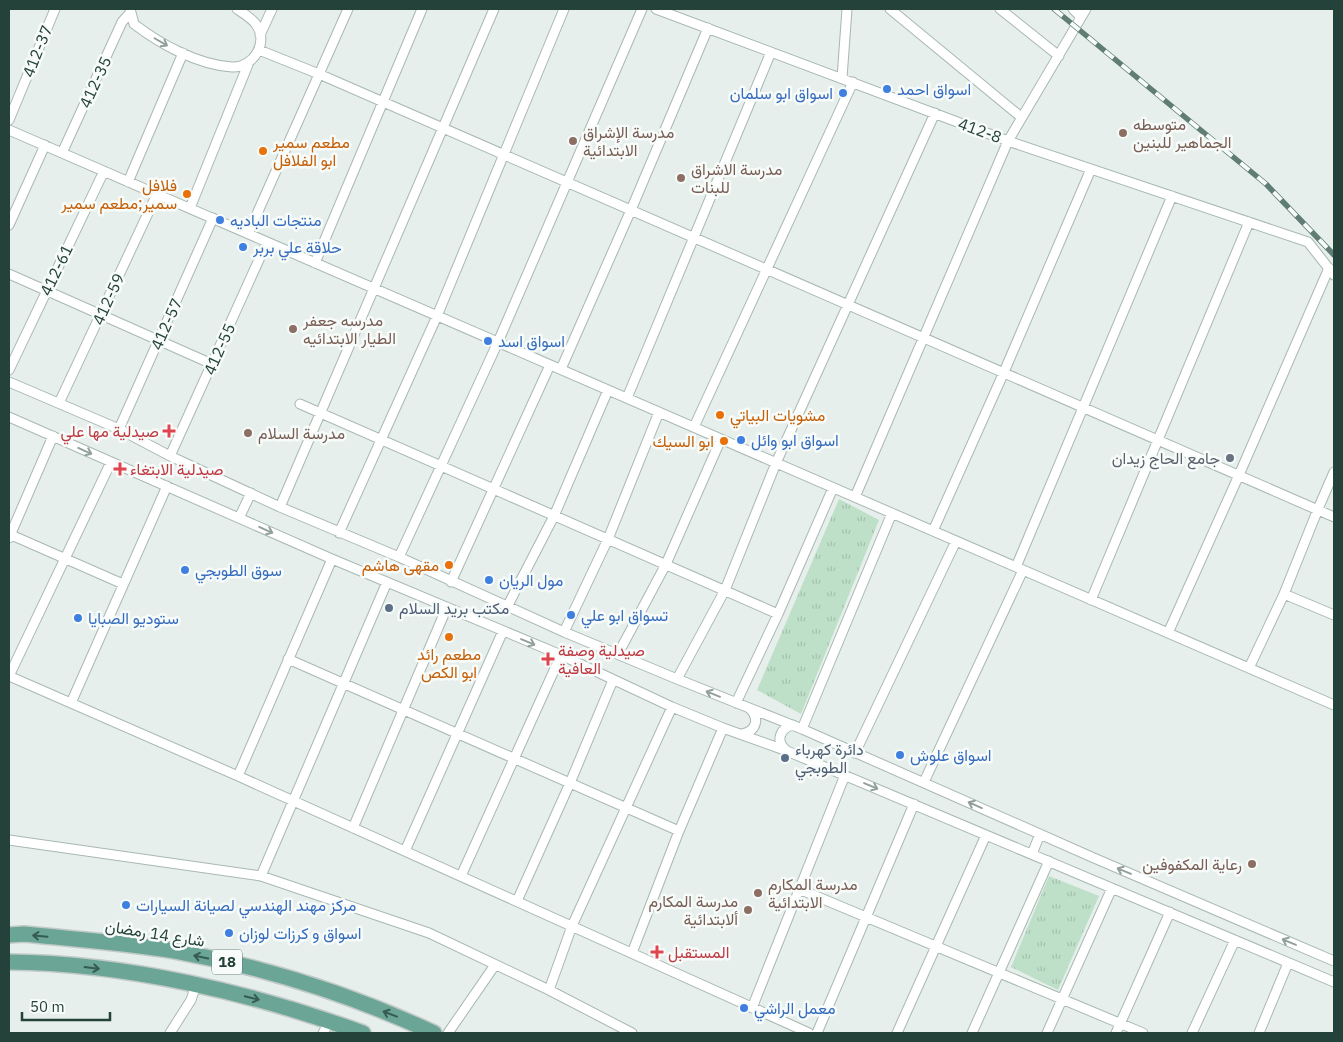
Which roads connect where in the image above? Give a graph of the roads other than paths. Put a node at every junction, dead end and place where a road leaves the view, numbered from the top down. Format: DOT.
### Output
graph roads {
  1 [pos="55,9"];
  2 [pos="237,9"];
  3 [pos="272,9"];
  4 [pos="348,9"];
  5 [pos="422,9"];
  6 [pos="494,9"];
  7 [pos="564,9"];
  8 [pos="642,9"];
  9 [pos="656,9"];
  10 [pos="847,9"];
  11 [pos="890,9"];
  12 [pos="1000,9"];
  13 [pos="1073,9"];
  14 [pos="1086,9"];
  15 [pos="130,11"];
  16 [pos="1081,17"];
  17 [pos="708,28"];
  18 [pos="260,35"];
  19 [pos="259,50"];
  20 [pos="771,52"];
  21 [pos="183,53"];
  22 [pos="1058,56"];
  23 [pos="249,62"];
  24 [pos="318,74"];
  25 [pos="842,78"];
  26 [pos="853,82"];
  27 [pos="382,102"];
  28 [pos="935,113"];
  29 [pos="1021,117"];
  30 [pos="9,120"];
  31 [pos="442,128"];
  32 [pos="9,130"];
  33 [pos="1008,140"];
  34 [pos="45,145"];
  35 [pos="62,153"];
  36 [pos="503,155"];
  37 [pos="1091,168"];
  38 [pos="104,171"];
  39 [pos="128,182"];
  40 [pos="566,182"];
  41 [pos="157,194"];
  42 [pos="1172,196"];
  43 [pos="190,208"];
  44 [pos="631,210"];
  45 [pos="213,218"];
  46 [pos="1249,222"];
  47 [pos="9,224"];
  48 [pos="248,234"];
  49 [pos="693,238"];
  50 [pos="267,242"];
  51 [pos="315,263"];
  52 [pos="766,269"];
  53 [pos="1332,272"];
  54 [pos="9,274"];
  55 [pos="373,288"];
  56 [pos="46,291"];
  57 [pos="848,305"];
  58 [pos="100,315"];
  59 [pos="437,316"];
  60 [pos="924,338"];
  61 [pos="159,340"];
  62 [pos="498,342"];
  63 [pos="212,364"];
  64 [pos="550,365"];
  65 [pos="561,369"];
  66 [pos="9,370"];
  67 [pos="1004,372"];
  68 [pos="9,382"];
  69 [pos="608,390"];
  70 [pos="627,398"];
  71 [pos="59,403"];
  72 [pos="300,404"];
  73 [pos="1084,407"];
  74 [pos="659,412"];
  75 [pos="321,413"];
  76 [pos="9,417"];
  77 [pos="694,427"];
  78 [pos="119,429"];
  79 [pos="54,436"];
  80 [pos="721,439"];
  81 [pos="382,440"];
  82 [pos="1158,440"];
  83 [pos="170,456"];
  84 [pos="111,462"];
  85 [pos="776,463"];
  86 [pos="440,465"];
  87 [pos="1334,472"];
  88 [pos="1239,475"];
  89 [pos="167,486"];
  90 [pos="833,488"];
  91 [pos="493,489"];
  92 [pos="251,493"];
  93 [pos="855,497"];
  94 [pos="280,507"];
  95 [pos="1318,509"];
  96 [pos="892,513"];
  97 [pos="554,516"];
  98 [pos="1334,517"];
  99 [pos="239,518"];
  100 [pos="933,531"];
  101 [pos="339,533"];
  102 [pos="9,536"];
  103 [pos="608,539"];
  104 [pos="956,541"];
  105 [pos="399,557"];
  106 [pos="65,558"];
  107 [pos="332,559"];
  108 [pos="666,564"];
  109 [pos="1020,569"];
  110 [pos="387,582"];
  111 [pos="451,582"];
  112 [pos="124,584"];
  113 [pos="724,590"];
  114 [pos="1284,594"];
  115 [pos="1091,600"];
  116 [pos="447,607"];
  117 [pos="507,607"];
  118 [pos="778,614"];
  119 [pos="1334,615"];
  120 [pos="503,631"];
  121 [pos="564,632"];
  122 [pos="1168,633"];
  123 [pos="618,654"];
  124 [pos="561,655"];
  125 [pos="288,659"];
  126 [pos="1250,668"];
  127 [pos="677,679"];
  128 [pos="613,680"];
  129 [pos="342,682"];
  130 [pos="71,703"];
  131 [pos="736,703"];
  132 [pos="1334,705"];
  133 [pos="672,707"];
  134 [pos="749,708"];
  135 [pos="403,710"];
  136 [pos="797,727"];
  137 [pos="723,728"];
  138 [pos="458,733"];
  139 [pos="742,734"];
  140 [pos="787,751"];
  141 [pos="855,753"];
  142 [pos="514,758"];
  143 [pos="845,775"];
  144 [pos="238,776"];
  145 [pos="924,782"];
  146 [pos="570,783"];
  147 [pos="294,801"];
  148 [pos="914,804"];
  149 [pos="626,808"];
  150 [pos="353,828"];
  151 [pos="679,831"];
  152 [pos="1040,834"];
  153 [pos="986,835"];
  154 [pos="9,840"];
  155 [pos="405,851"];
  156 [pos="1032,854"];
  157 [pos="1048,861"];
  158 [pos="261,876"];
  159 [pos="461,876"];
  160 [pos="1112,888"];
  161 [pos="799,889"];
  162 [pos="517,901"];
  163 [pos="1170,912"];
  164 [pos="866,917"];
  165 [pos="572,926"];
  166 [pos="9,935"];
  167 [pos="1235,940"];
  168 [pos="936,946"];
  169 [pos="632,953"];
  170 [pos="1334,961"];
  171 [pos="9,962"];
  172 [pos="1288,963"];
  173 [pos="495,965"];
  174 [pos="999,973"];
  175 [pos="1334,982"];
  176 [pos="196,985"];
  177 [pos="549,990"];
  178 [pos="1062,999"];
  179 [pos="752,1008"];
  180 [pos="1120,1024"];
  181 [pos="327,1027"];
  182 [pos="170,1033"];
  183 [pos="363,1033"];
  184 [pos="434,1033"];
  185 [pos="448,1033"];
  186 [pos="632,1033"];
  187 [pos="809,1033"];
  188 [pos="817,1033"];
  189 [pos="897,1033"];
  190 [pos="972,1033"];
  191 [pos="1047,1033"];
  192 [pos="1116,1033"];
  193 [pos="1143,1033"];
  194 [pos="1192,1033"];
  195 [pos="1259,1033"];
  1 -- 30 [label="street, 412-37"];
  2 -- 18 [label="street"];
  3 -- 18 [label="street"];
  4 -- 24 [label="street"];
  5 -- 27 [label="street"];
  6 -- 31 [label="street"];
  7 -- 36 [label="street"];
  8 -- 40 [label="street"];
  9 -- 17 [label="street, 412-8"];
  10 -- 25 [label="street"];
  11 -- 29 [label="street"];
  12 -- 22 [label="street"];
  13 -- 16 [label="street"];
  14 -- 16 [label="street"];
  15 -- 21 [label="street, one-way"];
  15 -- 35 [label="street, 412-35"];
  16 -- 22 [label="street"];
  17 -- 20 [label="street, 412-8"];
  17 -- 44 [label="street"];
  18 -- 19 [label="street"];
  19 -- 23 [label="street"];
  19 -- 24 [label="street"];
  20 -- 25 [label="street, 412-8"];
  20 -- 49 [label="street"];
  21 -- 23 [label="street"];
  21 -- 39 [label="street"];
  22 -- 29 [label="street"];
  23 -- 43 [label="street"];
  24 -- 27 [label="street"];
  24 -- 48 [label="street"];
  25 -- 26 [label="street, 412-8"];
  26 -- 28 [label="street, 412-8"];
  26 -- 52 [label="street"];
  27 -- 31 [label="street"];
  27 -- 51 [label="street"];
  28 -- 33 [label="street, 412-8"];
  28 -- 57 [label="street"];
  29 -- 33 [label="street"];
  31 -- 36 [label="street"];
  31 -- 55 [label="street"];
  32 -- 34 [label="street"];
  33 -- 37 [label="street, 412-8"];
  33 -- 60 [label="street"];
  34 -- 35 [label="street"];
  34 -- 47 [label="street"];
  35 -- 38 [label="street"];
  36 -- 40 [label="street"];
  36 -- 59 [label="street"];
  37 -- 42 [label="street, 412-8"];
  37 -- 67 [label="street"];
  38 -- 39 [label="street"];
  38 -- 56 [label="street, 412-61"];
  39 -- 41 [label="street"];
  40 -- 44 [label="street"];
  40 -- 62 [label="street"];
  41 -- 43 [label="street"];
  41 -- 58 [label="street, 412-59"];
  42 -- 46 [label="street, 412-8"];
  42 -- 73 [label="street"];
  43 -- 45 [label="street"];
  44 -- 49 [label="street"];
  44 -- 65 [label="street"];
  45 -- 48 [label="street"];
  45 -- 61 [label="street, 412-57"];
  46 -- 53 [label="street, 412-8"];
  46 -- 82 [label="street"];
  48 -- 50 [label="street"];
  49 -- 52 [label="street"];
  49 -- 70 [label="street"];
  50 -- 51 [label="street"];
  50 -- 63 [label="street, 412-55"];
  51 -- 55 [label="street"];
  52 -- 57 [label="street"];
  52 -- 77 [label="street"];
  53 -- 88 [label="street"];
  54 -- 56 [label="street"];
  55 -- 59 [label="street"];
  55 -- 75 [label="street"];
  56 -- 58 [label="street"];
  56 -- 66 [label="street, 412-61"];
  57 -- 60 [label="street"];
  57 -- 85 [label="street"];
  58 -- 61 [label="street"];
  58 -- 71 [label="street, 412-59"];
  59 -- 62 [label="street"];
  59 -- 81 [label="street"];
  60 -- 67 [label="street"];
  60 -- 93 [label="street"];
  61 -- 63 [label="street"];
  61 -- 78 [label="street, 412-57"];
  62 -- 64 [label="street"];
  62 -- 86 [label="street"];
  63 -- 83 [label="street, 412-55"];
  64 -- 65 [label="street"];
  64 -- 91 [label="street"];
  65 -- 69 [label="street"];
  67 -- 73 [label="street"];
  67 -- 100 [label="street"];
  68 -- 71 [label="street"];
  69 -- 70 [label="street"];
  69 -- 97 [label="street"];
  70 -- 74 [label="street"];
  71 -- 78 [label="street"];
  72 -- 75 [label="street"];
  73 -- 82 [label="street"];
  73 -- 109 [label="street"];
  74 -- 77 [label="street"];
  74 -- 103 [label="street"];
  75 -- 81 [label="street"];
  75 -- 94 [label="street"];
  76 -- 79 [label="street"];
  77 -- 80 [label="street"];
  78 -- 83 [label="street"];
  79 -- 84 [label="street, one-way"];
  79 -- 102 [label="street"];
  80 -- 85 [label="street"];
  80 -- 108 [label="street"];
  81 -- 86 [label="street"];
  81 -- 101 [label="street"];
  82 -- 88 [label="street"];
  82 -- 115 [label="street"];
  83 -- 92 [label="street"];
  84 -- 89 [label="street"];
  84 -- 106 [label="street"];
  85 -- 90 [label="street"];
  85 -- 113 [label="street"];
  86 -- 91 [label="street"];
  86 -- 105 [label="street"];
  87 -- 95 [label="street"];
  88 -- 95 [label="street"];
  88 -- 122 [label="street"];
  89 -- 99 [label="street"];
  89 -- 112 [label="street"];
  90 -- 93 [label="street"];
  90 -- 118 [label="street"];
  91 -- 97 [label="street"];
  91 -- 111 [label="street"];
  92 -- 94 [label="street"];
  92 -- 99 [label="street"];
  93 -- 96 [label="street"];
  94 -- 101 [label="street"];
  95 -- 98 [label="street"];
  95 -- 114 [label="street"];
  96 -- 100 [label="street"];
  96 -- 136 [label="street"];
  97 -- 103 [label="street"];
  97 -- 117 [label="street"];
  99 -- 107 [label="street, one-way"];
  100 -- 104 [label="street"];
  101 -- 105 [label="street"];
  102 -- 106 [label="street"];
  103 -- 108 [label="street"];
  103 -- 121 [label="street"];
  104 -- 109 [label="street"];
  104 -- 141 [label="street"];
  105 -- 111 [label="street"];
  106 -- 112 [label="street"];
  106 -- 130 [label="street"];
  107 -- 110 [label="street"];
  107 -- 125 [label="street"];
  108 -- 113 [label="street"];
  108 -- 123 [label="street"];
  109 -- 115 [label="street"];
  109 -- 145 [label="street"];
  110 -- 116 [label="street"];
  110 -- 129 [label="street"];
  111 -- 117 [label="street"];
  112 -- 130 [label="street"];
  113 -- 118 [label="street"];
  113 -- 127 [label="street"];
  114 -- 119 [label="street"];
  114 -- 126 [label="street"];
  115 -- 122 [label="street"];
  116 -- 120 [label="street"];
  116 -- 135 [label="street"];
  117 -- 121 [label="street"];
  118 -- 131 [label="street"];
  120 -- 124 [label="street, one-way"];
  120 -- 138 [label="street"];
  121 -- 123 [label="street"];
  122 -- 126 [label="street"];
  123 -- 127 [label="street"];
  124 -- 128 [label="street"];
  124 -- 142 [label="street"];
  125 -- 129 [label="street"];
  125 -- 144 [label="street"];
  126 -- 132 [label="street"];
  131 -- 127 [label="street, one-way"];
  128 -- 133 [label="street"];
  128 -- 146 [label="street"];
  129 -- 135 [label="street"];
  129 -- 147 [label="street"];
  130 -- 144 [label="street"];
  131 -- 134 [label="street"];
  133 -- 137 [label="street"];
  133 -- 149 [label="street"];
  134 -- 136 [label="street"];
  134 -- 139 [label="street"];
  135 -- 138 [label="street"];
  135 -- 150 [label="street"];
  136 -- 140 [label="street"];
  136 -- 141 [label="street"];
  137 -- 139 [label="street"];
  137 -- 151 [label="street"];
  138 -- 142 [label="street"];
  138 -- 155 [label="street"];
  139 -- 140 [label="street"];
  140 -- 143 [label="street"];
  141 -- 145 [label="street"];
  142 -- 146 [label="street"];
  142 -- 159 [label="street"];
  143 -- 148 [label="street, one-way"];
  143 -- 161 [label="street"];
  144 -- 147 [label="street"];
  152 -- 145 [label="street, one-way"];
  146 -- 149 [label="street"];
  146 -- 162 [label="street"];
  147 -- 150 [label="street"];
  147 -- 158 [label="street"];
  148 -- 153 [label="street"];
  148 -- 164 [label="street"];
  149 -- 151 [label="street"];
  149 -- 165 [label="street"];
  150 -- 155 [label="street"];
  151 -- 169 [label="street"];
  152 -- 156 [label="street"];
  170 -- 152 [label="street, one-way"];
  153 -- 156 [label="street"];
  153 -- 168 [label="street"];
  154 -- 158 [label="street"];
  155 -- 159 [label="street"];
  156 -- 157 [label="street"];
  157 -- 160 [label="street"];
  157 -- 174 [label="street"];
  158 -- 173 [label="street"];
  159 -- 162 [label="street"];
  160 -- 163 [label="street"];
  160 -- 178 [label="street"];
  161 -- 164 [label="street"];
  161 -- 179 [label="street"];
  162 -- 165 [label="street"];
  163 -- 167 [label="street"];
  163 -- 180 [label="street"];
  164 -- 168 [label="street"];
  164 -- 188 [label="street"];
  165 -- 169 [label="street"];
  165 -- 177 [label="street"];
  184 -- 166 [label="main road, شارع 14 رمضان / 18, one-way"];
  167 -- 172 [label="street"];
  167 -- 194 [label="street"];
  168 -- 174 [label="street"];
  168 -- 189 [label="street"];
  169 -- 179 [label="street"];
  171 -- 176 [label="main road, 18, one-way"];
  172 -- 175 [label="street"];
  172 -- 195 [label="street"];
  173 -- 177 [label="street"];
  173 -- 185 [label="street"];
  174 -- 178 [label="street"];
  174 -- 190 [label="street"];
  176 -- 181 [label="main road, 18, one-way"];
  176 -- 182 [label="street"];
  177 -- 186 [label="street"];
  178 -- 180 [label="street"];
  178 -- 191 [label="street"];
  179 -- 187 [label="street"];
  180 -- 192 [label="street"];
  180 -- 193 [label="street"];
  181 -- 183 [label="main road, 18"];
}
